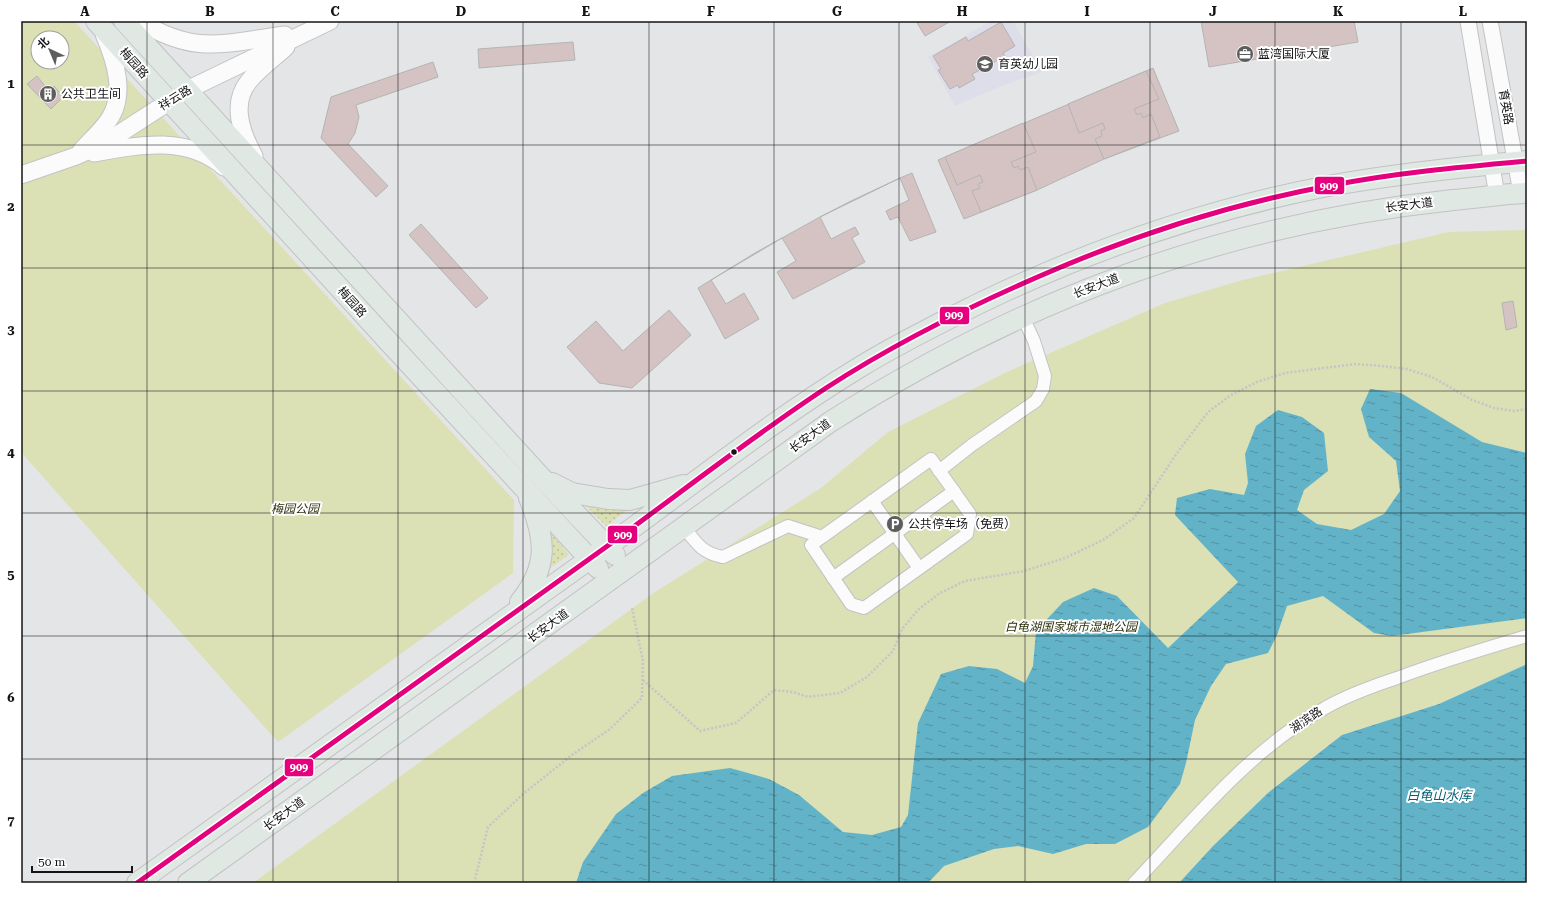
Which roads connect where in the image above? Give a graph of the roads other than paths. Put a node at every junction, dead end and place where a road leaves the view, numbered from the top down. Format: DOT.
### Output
graph roads {
  1 [pos="124,21"];
  2 [pos="139,21"];
  3 [pos="330,21"];
  4 [pos="1468,21"];
  5 [pos="1490,21"];
  6 [pos="99,24"];
  7 [pos="301,33"];
  8 [pos="187,90"];
  9 [pos="168,101"];
  10 [pos="76,156"];
  11 [pos="1522,162"];
  12 [pos="1492,164"];
  13 [pos="21,175"];
  14 [pos="265,176"];
  15 [pos="248,188"];
  16 [pos="1524,193"];
  17 [pos="1497,196"];
  18 [pos="1023,317"];
  19 [pos="939,471"];
  20 [pos="532,482"];
  21 [pos="693,482"];
  22 [pos="954,491"];
  23 [pos="872,501"];
  24 [pos="684,527"];
  25 [pos="894,533"];
  26 [pos="822,537"];
  27 [pos="607,547"];
  28 [pos="590,559"];
  29 [pos="919,568"];
  30 [pos="627,569"];
  31 [pos="834,578"];
  32 [pos="610,581"];
  33 [pos="510,616"];
  34 [pos="1527,636"];
  35 [pos="137,883"];
  36 [pos="188,883"];
  37 [pos="1134,883"];
  1 -- 8 [label="main road, 梅园路"];
  2 -- 7 [label="main road"];
  3 -- 7 [label="main road, 祥云路"];
  4 -- 12 [label="street"];
  5 -- 11 [label="street, 育英路"];
  6 -- 9 [label="main road, 梅园路"];
  6 -- 10 [label="main road"];
  7 -- 8 [label="main road, 祥云路"];
  7 -- 14 [label="main road"];
  8 -- 9 [label="main road, 祥云路"];
  8 -- 14 [label="main road, 梅园路"];
  9 -- 10 [label="main road, 祥云路"];
  9 -- 15 [label="main road, 梅园路"];
  10 -- 13 [label="main road, 祥云路"];
  10 -- 15 [label="main road"];
  11 -- 12 [label="main road"];
  11 -- 16 [label="street, 育英路"];
  12 -- 17 [label="street"];
  12 -- 21 [label="main road"];
  14 -- 20 [label="main road, 梅园路"];
  15 -- 20 [label="main road, 梅园路"];
  16 -- 17 [label="main road, 长安大道"];
  17 -- 18 [label="main road, 长安大道"];
  18 -- 19 [label="street"];
  18 -- 24 [label="main road, 长安大道"];
  19 -- 22 [label="street"];
  19 -- 23 [label="street"];
  20 -- 21 [label="main road"];
  20 -- 27 [label="main road, 梅园路"];
  20 -- 28 [label="main road, 梅园路"];
  20 -- 33 [label="main road"];
  21 -- 27 [label="main road"];
  22 -- 25 [label="street"];
  22 -- 29 [label="street"];
  23 -- 25 [label="street"];
  23 -- 26 [label="street"];
  24 -- 26 [label="street"];
  24 -- 30 [label="main road, 长安大道"];
  25 -- 29 [label="street"];
  25 -- 31 [label="street"];
  26 -- 31 [label="street"];
  27 -- 28 [label="main road"];
  27 -- 30 [label="main road, 梅园路"];
  28 -- 32 [label="main road, 梅园路"];
  28 -- 33 [label="main road"];
  29 -- 31 [label="street"];
  30 -- 32 [label="main road, 长安大道"];
  32 -- 36 [label="main road, 长安大道"];
  33 -- 35 [label="main road"];
  34 -- 37 [label="street, 湖滨路"];
}
